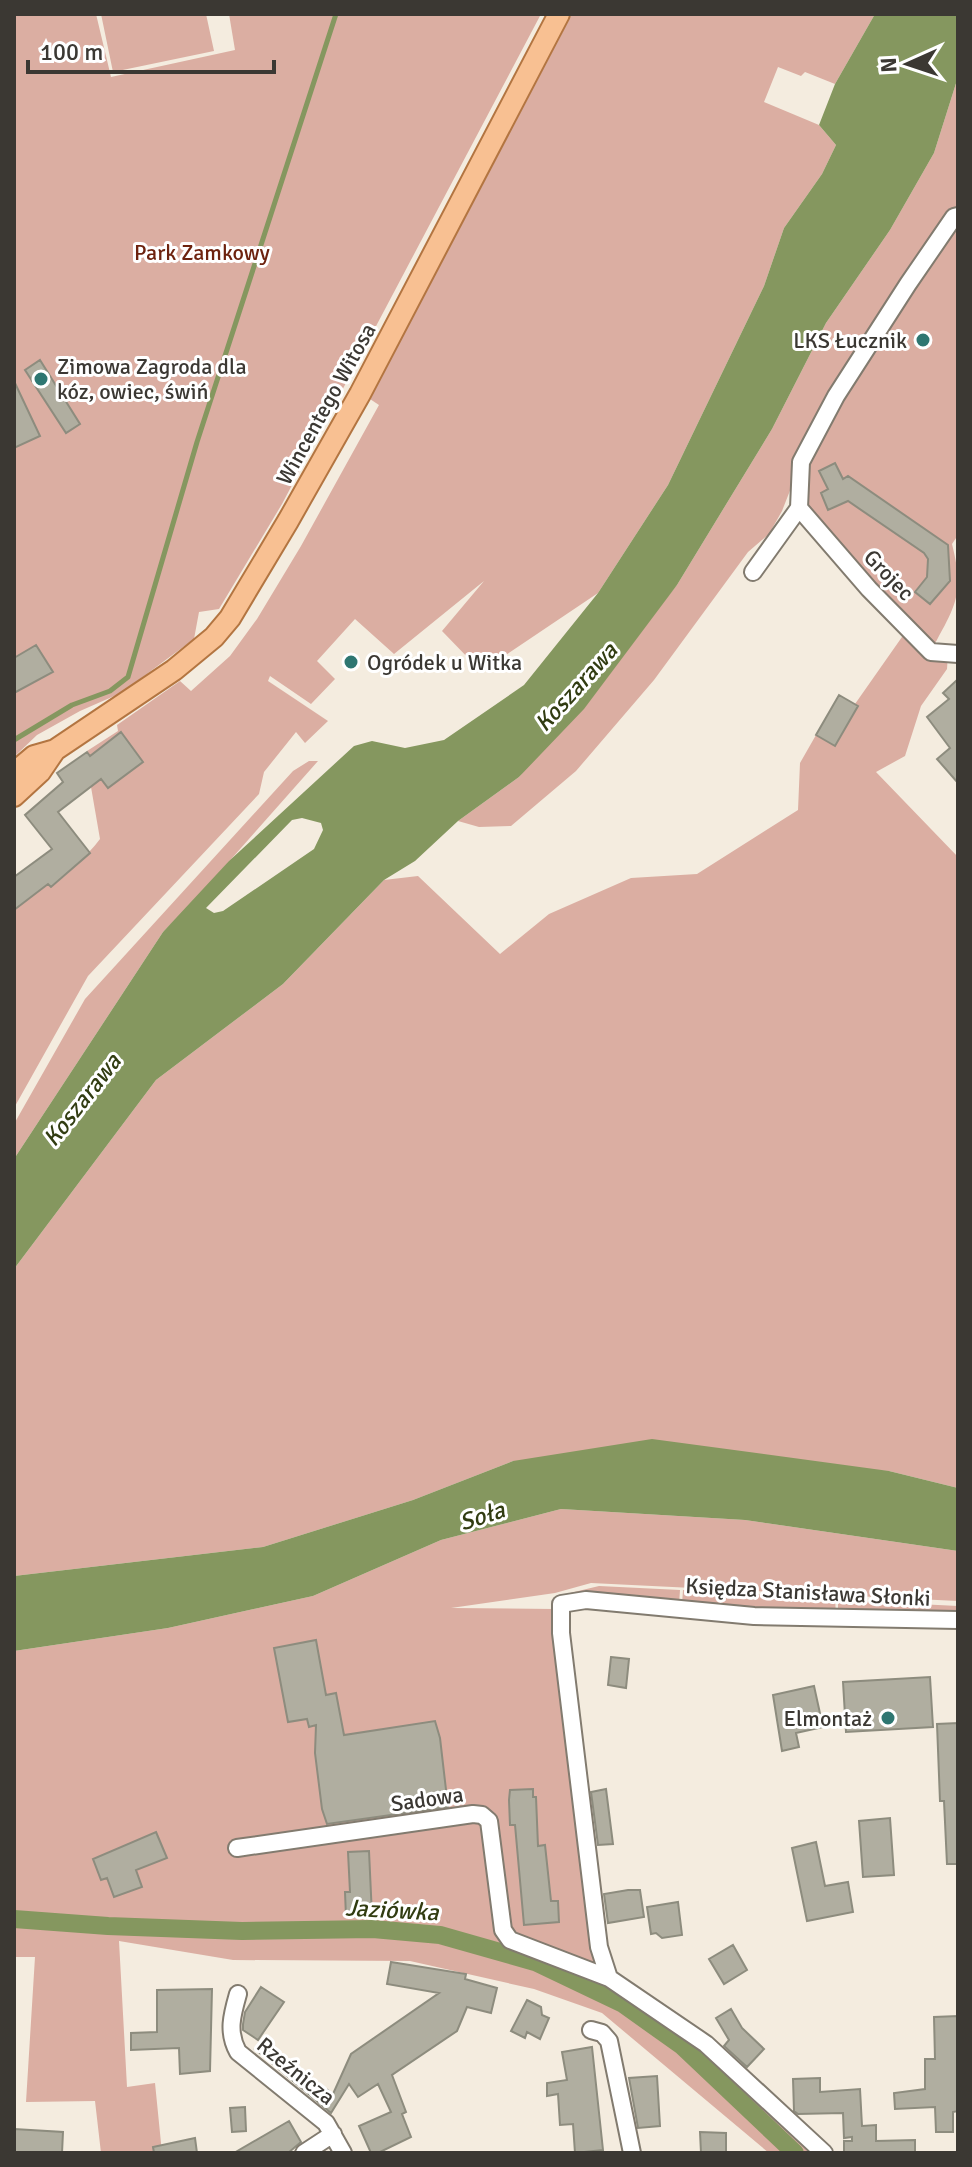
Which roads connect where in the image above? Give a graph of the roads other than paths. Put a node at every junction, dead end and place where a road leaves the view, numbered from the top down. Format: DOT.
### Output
graph roads {
  1 [pos="559,14"];
  2 [pos="958,216"];
  3 [pos="799,508"];
  4 [pos="753,572"];
  5 [pos="958,654"];
  6 [pos="55,750"];
  7 [pos="14,773"];
  8 [pos="14,796"];
  9 [pos="958,1620"];
  10 [pos="237,1848"];
  11 [pos="609,1978"];
  12 [pos="238,1994"];
  13 [pos="591,2030"];
  14 [pos="333,2134"];
  15 [pos="304,2153"];
  16 [pos="343,2153"];
  17 [pos="632,2153"];
  18 [pos="824,2153"];
  1 -- 6 [label="main road, Wincentego Witosa"];
  2 -- 3 [label="street"];
  3 -- 4 [label="street"];
  3 -- 5 [label="street, Grojec"];
  6 -- 7 [label="main road, Wincentego Witosa"];
  6 -- 8 [label="main road, Wincentego Witosa"];
  9 -- 11 [label="street, Księdza Stanisława Słonki"];
  10 -- 11 [label="street, Sadowa"];
  11 -- 18 [label="street, Sadowa"];
  12 -- 14 [label="street, Rzeźnicza"];
  13 -- 17 [label="street"];
  14 -- 15 [label="street, Rzeźnicza"];
  14 -- 16 [label="street, Rzeźnicza"];
}
